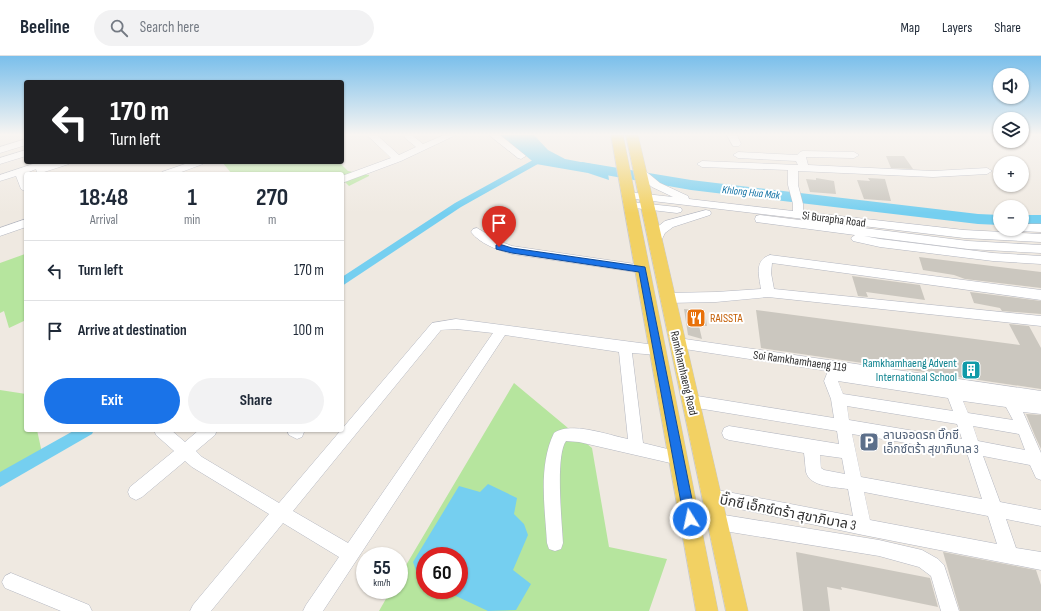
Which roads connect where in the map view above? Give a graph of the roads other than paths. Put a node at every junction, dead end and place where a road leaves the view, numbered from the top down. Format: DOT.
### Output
graph roads {
  1 [pos="393,161"];
  2 [pos="621,161"];
  3 [pos="637,161"];
  4 [pos="800,161"];
  5 [pos="43,164"];
  6 [pos="60,164"];
  7 [pos="194,164"];
  8 [pos="702,164"];
  9 [pos="799,168"];
  10 [pos="639,171"];
  11 [pos="987,171"];
  12 [pos="34,172"];
  13 [pos="172,172"];
  14 [pos="24,175"];
  15 [pos="0,178"];
  16 [pos="344,179"];
  17 [pos="0,183"];
  18 [pos="628,200"];
  19 [pos="646,202"];
  20 [pos="705,209"];
  21 [pos="798,209"];
  22 [pos="822,222"];
  23 [pos="24,225"];
  24 [pos="993,228"];
  25 [pos="1029,228"];
  26 [pos="1041,228"];
  27 [pos="0,232"];
  28 [pos="477,232"];
  29 [pos="905,232"];
  30 [pos="1041,238"];
  31 [pos="655,242"];
  32 [pos="1041,249"];
  33 [pos="1041,260"];
  34 [pos="642,269"];
  35 [pos="768,293"];
  36 [pos="1041,295"];
  37 [pos="667,298"];
  38 [pos="1041,321"];
  39 [pos="502,330"];
  40 [pos="678,343"];
  41 [pos="625,348"];
  42 [pos="658,350"];
  43 [pos="954,394"];
  44 [pos="1041,397"];
  45 [pos="838,399"];
  46 [pos="691,400"];
  47 [pos="1013,404"];
  48 [pos="1041,408"];
  49 [pos="962,418"];
  50 [pos="843,426"];
  51 [pos="1024,428"];
  52 [pos="163,432"];
  53 [pos="208,432"];
  54 [pos="729,433"];
  55 [pos="810,447"];
  56 [pos="972,447"];
  57 [pos="636,448"];
  58 [pos="184,451"];
  59 [pos="848,452"];
  60 [pos="679,458"];
  61 [pos="1038,466"];
  62 [pos="854,483"];
  63 [pos="136,492"];
  64 [pos="712,498"];
  65 [pos="994,510"];
  66 [pos="281,513"];
  67 [pos="1041,518"];
  68 [pos="718,522"];
  69 [pos="863,527"];
  70 [pos="555,543"];
  71 [pos="350,554"];
  72 [pos="1010,556"];
  73 [pos="1041,561"];
  74 [pos="11,582"];
  75 [pos="83,611"];
  76 [pos="199,611"];
  77 [pos="312,611"];
  78 [pos="707,611"];
  79 [pos="737,611"];
  80 [pos="950,611"];
  1 -- 16 [label="street"];
  2 -- 18 [label="main road, Ramkhamhaeng Road"];
  3 -- 10 [label="main road, Ramkhamhaeng Road"];
  4 -- 9 [label="street"];
  5 -- 15 [label="street"];
  6 -- 12 [label="street"];
  7 -- 13 [label="street"];
  8 -- 9 [label="street"];
  9 -- 11 [label="street"];
  9 -- 21 [label="street"];
  10 -- 19 [label="main road, Ramkhamhaeng Road"];
  10 -- 20 [label="street"];
  14 -- 17 [label="street"];
  18 -- 19 [label="street, Si Burapha Road"];
  18 -- 34 [label="main road, Ramkhamhaeng Road"];
  19 -- 20 [label="street, Si Burapha Road"];
  19 -- 31 [label="main road, Ramkhamhaeng Road"];
  20 -- 21 [label="street, Si Burapha Road"];
  20 -- 22 [label="street, Si Burapha Road"];
  20 -- 31 [label="street"];
  21 -- 22 [label="street, Si Burapha Road"];
  22 -- 24 [label="street"];
  22 -- 29 [label="street, Si Burapha Road"];
  22 -- 33 [label="street"];
  23 -- 27 [label="street"];
  25 -- 26 [label="street"];
  28 -- 34 [label="street"];
  29 -- 30 [label="street, Si Burapha Road"];
  29 -- 32 [label="street, Si Burapha Road"];
  31 -- 37 [label="main road, Ramkhamhaeng Road"];
  34 -- 42 [label="main road, Ramkhamhaeng Road"];
  35 -- 36 [label="street"];
  35 -- 37 [label="street"];
  35 -- 38 [label="street"];
  37 -- 40 [label="main road, Ramkhamhaeng Road"];
  39 -- 41 [label="street"];
  39 -- 66 [label="street"];
  39 -- 71 [label="street"];
  40 -- 44 [label="street, Soi Ramkhamhaeng 119"];
  40 -- 46 [label="main road, Ramkhamhaeng Road"];
  41 -- 42 [label="street"];
  41 -- 57 [label="street"];
  42 -- 60 [label="main road, Ramkhamhaeng Road"];
  43 -- 45 [label="street, บิ๊กซี เอ็กซ์ตร้า สุขาภิบาล 3"];
  43 -- 47 [label="street, บิ๊กซี เอ็กซ์ตร้า สุขาภิบาล 3"];
  43 -- 49 [label="street"];
  45 -- 49 [label="street"];
  45 -- 50 [label="street, บิ๊กซี เอ็กซ์ตร้า สุขาภิบาล 3"];
  46 -- 50 [label="street"];
  46 -- 64 [label="main road, Ramkhamhaeng Road"];
  47 -- 48 [label="street, บิ๊กซี เอ็กซ์ตร้า สุขาภิบาล 3"];
  47 -- 51 [label="street"];
  49 -- 51 [label="street"];
  49 -- 56 [label="street"];
  50 -- 56 [label="street"];
  50 -- 59 [label="street, บิ๊กซี เอ็กซ์ตร้า สุขาภิบาล 3"];
  51 -- 61 [label="street"];
  52 -- 58 [label="street"];
  53 -- 58 [label="street"];
  54 -- 55 [label="street"];
  55 -- 59 [label="street"];
  55 -- 62 [label="street"];
  56 -- 61 [label="street"];
  56 -- 65 [label="street"];
  57 -- 60 [label="street"];
  57 -- 70 [label="street"];
  58 -- 63 [label="street"];
  58 -- 66 [label="street"];
  59 -- 62 [label="street, บิ๊กซี เอ็กซ์ตร้า สุขาภิบาล 3"];
  60 -- 78 [label="main road, Ramkhamhaeng Road"];
  62 -- 65 [label="street"];
  62 -- 69 [label="street, บิ๊กซี เอ็กซ์ตร้า สุขาภิบาล 3"];
  64 -- 68 [label="main road, Ramkhamhaeng Road"];
  64 -- 69 [label="street, บิ๊กซี เอ็กซ์ตร้า สุขาภิบาล 3"];
  65 -- 67 [label="street"];
  65 -- 72 [label="street"];
  66 -- 71 [label="street"];
  66 -- 76 [label="street"];
  68 -- 79 [label="main road, Ramkhamhaeng Road"];
  68 -- 80 [label="street"];
  69 -- 72 [label="street, บิ๊กซี เอ็กซ์ตร้า สุขาภิบาล 3"];
  71 -- 77 [label="street"];
  72 -- 73 [label="street, บิ๊กซี เอ็กซ์ตร้า สุขาภิบาล 3"];
  74 -- 75 [label="street"];
}
